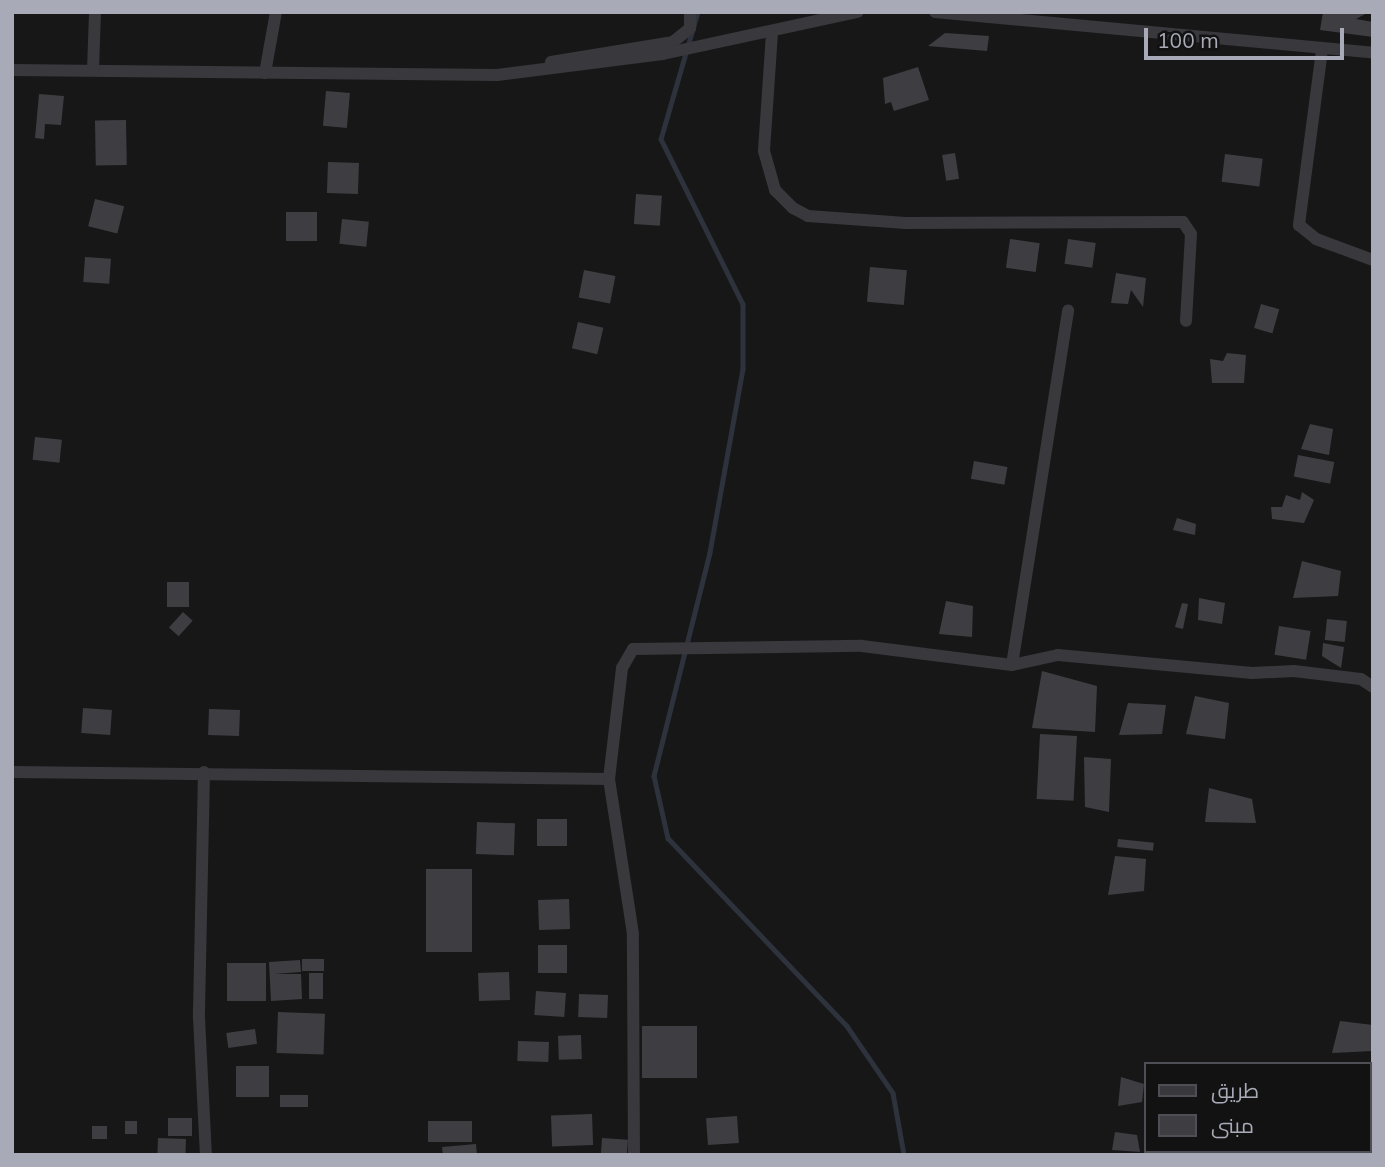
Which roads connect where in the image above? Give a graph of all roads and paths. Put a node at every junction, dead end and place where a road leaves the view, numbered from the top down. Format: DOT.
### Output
graph roads {
  1 [pos="95,12"];
  2 [pos="276,12"];
  3 [pos="690,12"];
  4 [pos="858,12"];
  5 [pos="935,12"];
  6 [pos="1029,17"];
  7 [pos="772,33"];
  8 [pos="1322,50"];
  9 [pos="1373,53"];
  10 [pos="12,70"];
  11 [pos="93,70"];
  12 [pos="265,73"];
  13 [pos="497,75"];
  14 [pos="1373,260"];
  15 [pos="1069,310"];
  16 [pos="1186,321"];
  17 [pos="1012,665"];
  18 [pos="1373,687"];
  19 [pos="12,772"];
  20 [pos="204,772"];
  21 [pos="609,779"];
  22 [pos="206,1155"];
  23 [pos="634,1155"];
  1 -- 11 [label="street"];
  2 -- 12 [label="street"];
  3 -- 13 [label="street"];
  4 -- 7 [label="street"];
  5 -- 6 [label="street"];
  6 -- 8 [label="street"];
  7 -- 13 [label="street"];
  7 -- 16 [label="street"];
  8 -- 9 [label="street"];
  8 -- 14 [label="street"];
  10 -- 11 [label="street"];
  11 -- 12 [label="street"];
  12 -- 13 [label="street"];
  15 -- 17 [label="street"];
  17 -- 18 [label="street"];
  17 -- 21 [label="street"];
  19 -- 20 [label="street"];
  20 -- 21 [label="street"];
  20 -- 22 [label="street"];
  21 -- 23 [label="street"];
}
